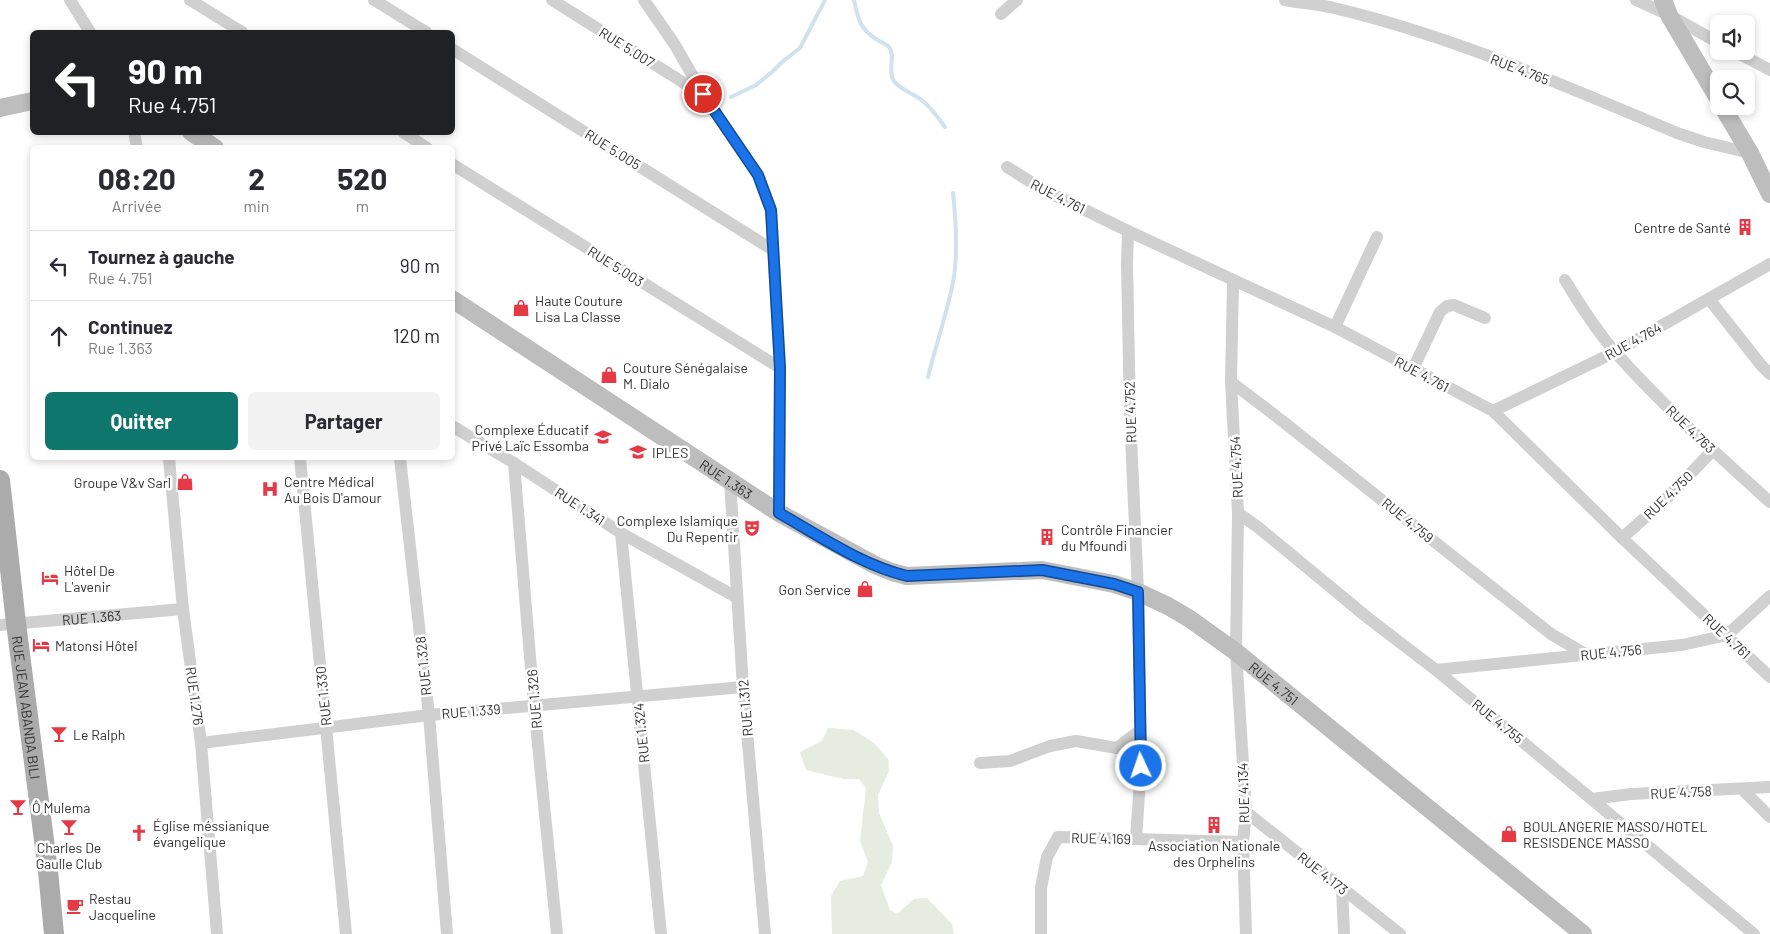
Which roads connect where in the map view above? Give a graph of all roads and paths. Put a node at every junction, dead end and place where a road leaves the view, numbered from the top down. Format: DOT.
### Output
graph roads {
  1 [pos="70,0"];
  2 [pos="190,0"];
  3 [pos="374,0"];
  4 [pos="552,0"];
  5 [pos="644,0"];
  6 [pos="1018,0"];
  7 [pos="1285,0"];
  8 [pos="1636,0"];
  9 [pos="1333,4"];
  10 [pos="1666,7"];
  11 [pos="1001,14"];
  12 [pos="89,30"];
  13 [pos="239,30"];
  14 [pos="423,30"];
  15 [pos="1710,37"];
  16 [pos="455,51"];
  17 [pos="1751,60"];
  18 [pos="1770,70"];
  19 [pos="1710,84"];
  20 [pos="703,94"];
  21 [pos="30,101"];
  22 [pos="0,108"];
  23 [pos="1727,115"];
  24 [pos="196,135"];
  25 [pos="408,135"];
  26 [pos="211,145"];
  27 [pos="422,145"];
  28 [pos="1750,154"];
  29 [pos="455,166"];
  30 [pos="1007,167"];
  31 [pos="1770,194"];
  32 [pos="1128,231"];
  33 [pos="1377,237"];
  34 [pos="773,250"];
  35 [pos="1770,264"];
  36 [pos="1565,280"];
  37 [pos="1233,281"];
  38 [pos="1709,299"];
  39 [pos="455,300"];
  40 [pos="1485,318"];
  41 [pos="1335,327"];
  42 [pos="1615,352"];
  43 [pos="780,368"];
  44 [pos="1414,369"];
  45 [pos="1770,374"];
  46 [pos="1231,382"];
  47 [pos="1493,411"];
  48 [pos="455,428"];
  49 [pos="1713,450"];
  50 [pos="169,460"];
  51 [pos="300,460"];
  52 [pos="400,460"];
  53 [pos="514,463"];
  54 [pos="0,480"];
  55 [pos="730,481"];
  56 [pos="1770,502"];
  57 [pos="779,513"];
  58 [pos="1238,513"];
  59 [pos="621,532"];
  60 [pos="1622,538"];
  61 [pos="907,576"];
  62 [pos="1138,592"];
  63 [pos="1770,596"];
  64 [pos="736,597"];
  65 [pos="183,609"];
  66 [pos="8,624"];
  67 [pos="1727,635"];
  68 [pos="1236,652"];
  69 [pos="1587,654"];
  70 [pos="1436,670"];
  71 [pos="1770,677"];
  72 [pos="743,687"];
  73 [pos="638,697"];
  74 [pos="534,705"];
  75 [pos="429,715"];
  76 [pos="326,726"];
  77 [pos="1139,731"];
  78 [pos="201,743"];
  79 [pos="980,763"];
  80 [pos="1770,787"];
  81 [pos="1742,789"];
  82 [pos="1592,798"];
  83 [pos="1246,812"];
  84 [pos="1770,817"];
  85 [pos="1136,838"];
  86 [pos="1243,842"];
  87 [pos="1342,888"];
  88 [pos="54,934"];
  89 [pos="217,934"];
  90 [pos="346,934"];
  91 [pos="447,934"];
  92 [pos="557,934"];
  93 [pos="661,934"];
  94 [pos="765,934"];
  95 [pos="1041,934"];
  96 [pos="1246,934"];
  97 [pos="1344,934"];
  98 [pos="1400,934"];
  99 [pos="1583,934"];
  100 [pos="1754,934"];
  1 -- 12 [label="street"];
  2 -- 13 [label="street"];
  3 -- 14 [label="street"];
  4 -- 20 [label="street, RUE 5.007"];
  5 -- 20 [label="street"];
  6 -- 11 [label="street"];
  7 -- 9 [label="street, RUE 4.765"];
  8 -- 10 [label="street"];
  9 -- 28 [label="street, RUE 4.765"];
  10 -- 15 [label="street"];
  10 -- 19 [label="main road"];
  16 -- 34 [label="street, RUE 5.005"];
  17 -- 18 [label="street"];
  20 -- 34 [label="street"];
  21 -- 22 [label="main road"];
  23 -- 28 [label="main road"];
  24 -- 26 [label="main road"];
  25 -- 27 [label="street"];
  28 -- 31 [label="main road"];
  29 -- 43 [label="street, RUE 5.003"];
  30 -- 32 [label="street, RUE 4.761"];
  32 -- 37 [label="street, RUE 4.761"];
  32 -- 62 [label="street, RUE 4.752"];
  33 -- 41 [label="street"];
  34 -- 43 [label="street"];
  35 -- 38 [label="street, RUE 4.764"];
  36 -- 42 [label="street, RUE 4.763"];
  37 -- 41 [label="street, RUE 4.761"];
  37 -- 46 [label="street, RUE 4.754"];
  38 -- 42 [label="street, RUE 4.764"];
  38 -- 45 [label="street"];
  39 -- 55 [label="main road, RUE 1.363"];
  40 -- 44 [label="street"];
  41 -- 44 [label="street, RUE 4.761"];
  42 -- 47 [label="street, RUE 4.764"];
  42 -- 49 [label="street, RUE 4.763"];
  43 -- 57 [label="street"];
  44 -- 47 [label="street, RUE 4.761"];
  46 -- 58 [label="street, RUE 4.754"];
  46 -- 69 [label="street, RUE 4.759"];
  47 -- 60 [label="street, RUE 4.761"];
  48 -- 53 [label="street, RUE 1.341"];
  49 -- 56 [label="street, RUE 4.763"];
  49 -- 60 [label="street, RUE 4.750"];
  50 -- 65 [label="street, RUE 1.276"];
  51 -- 76 [label="street, RUE 1.330"];
  52 -- 75 [label="street, RUE 1.328"];
  53 -- 59 [label="street, RUE 1.341"];
  53 -- 74 [label="street, RUE 1.326"];
  54 -- 66 [label="main road, RUE JEAN ABANDA BILI"];
  55 -- 57 [label="main road, RUE 1.363"];
  55 -- 64 [label="street, RUE 1.312"];
  57 -- 61 [label="main road, RUE 1.363"];
  58 -- 68 [label="street, RUE 4.754"];
  58 -- 70 [label="street, RUE 4.755"];
  59 -- 64 [label="street, RUE 1.341"];
  59 -- 73 [label="street, RUE 1.324"];
  60 -- 67 [label="street, RUE 4.761"];
  61 -- 62 [label="main road, RUE 4.751"];
  62 -- 68 [label="main road, RUE 4.751"];
  62 -- 77 [label="street, RUE 4.752"];
  63 -- 67 [label="street, RUE 4.756"];
  64 -- 72 [label="street, RUE 1.312"];
  65 -- 66 [label="street, RUE 1.363"];
  65 -- 78 [label="street, RUE 1.276"];
  66 -- 88 [label="main road, RUE JEAN ABANDA BILI"];
  67 -- 69 [label="street, RUE 4.756"];
  67 -- 71 [label="street, RUE 4.761"];
  68 -- 83 [label="street, RUE 4.134"];
  68 -- 99 [label="main road, RUE 4.751"];
  69 -- 70 [label="street, RUE 4.756"];
  70 -- 82 [label="street, RUE 4.755"];
  72 -- 73 [label="street, RUE 1.339"];
  72 -- 94 [label="street, RUE 1.312"];
  73 -- 74 [label="street, RUE 1.339"];
  73 -- 93 [label="street, RUE 1.324"];
  74 -- 75 [label="street, RUE 1.339"];
  74 -- 92 [label="street, RUE 1.326"];
  75 -- 76 [label="street, RUE 1.339"];
  75 -- 91 [label="street, RUE 1.328"];
  76 -- 78 [label="street, RUE 1.339"];
  76 -- 90 [label="street, RUE 1.330"];
  77 -- 79 [label="street"];
  77 -- 85 [label="street, RUE 4.752"];
  78 -- 89 [label="street, RUE 1.276"];
  80 -- 81 [label="street, RUE 4.758"];
  81 -- 82 [label="street, RUE 4.758"];
  81 -- 84 [label="street"];
  82 -- 100 [label="street, RUE 4.755"];
  83 -- 86 [label="street, RUE 4.134"];
  83 -- 87 [label="street, RUE 4.173"];
  85 -- 86 [label="street, RUE 4.169"];
  85 -- 95 [label="street, RUE 4.169"];
  86 -- 96 [label="street, RUE 4.134"];
  87 -- 97 [label="street"];
  87 -- 98 [label="street, RUE 4.173"];
}
